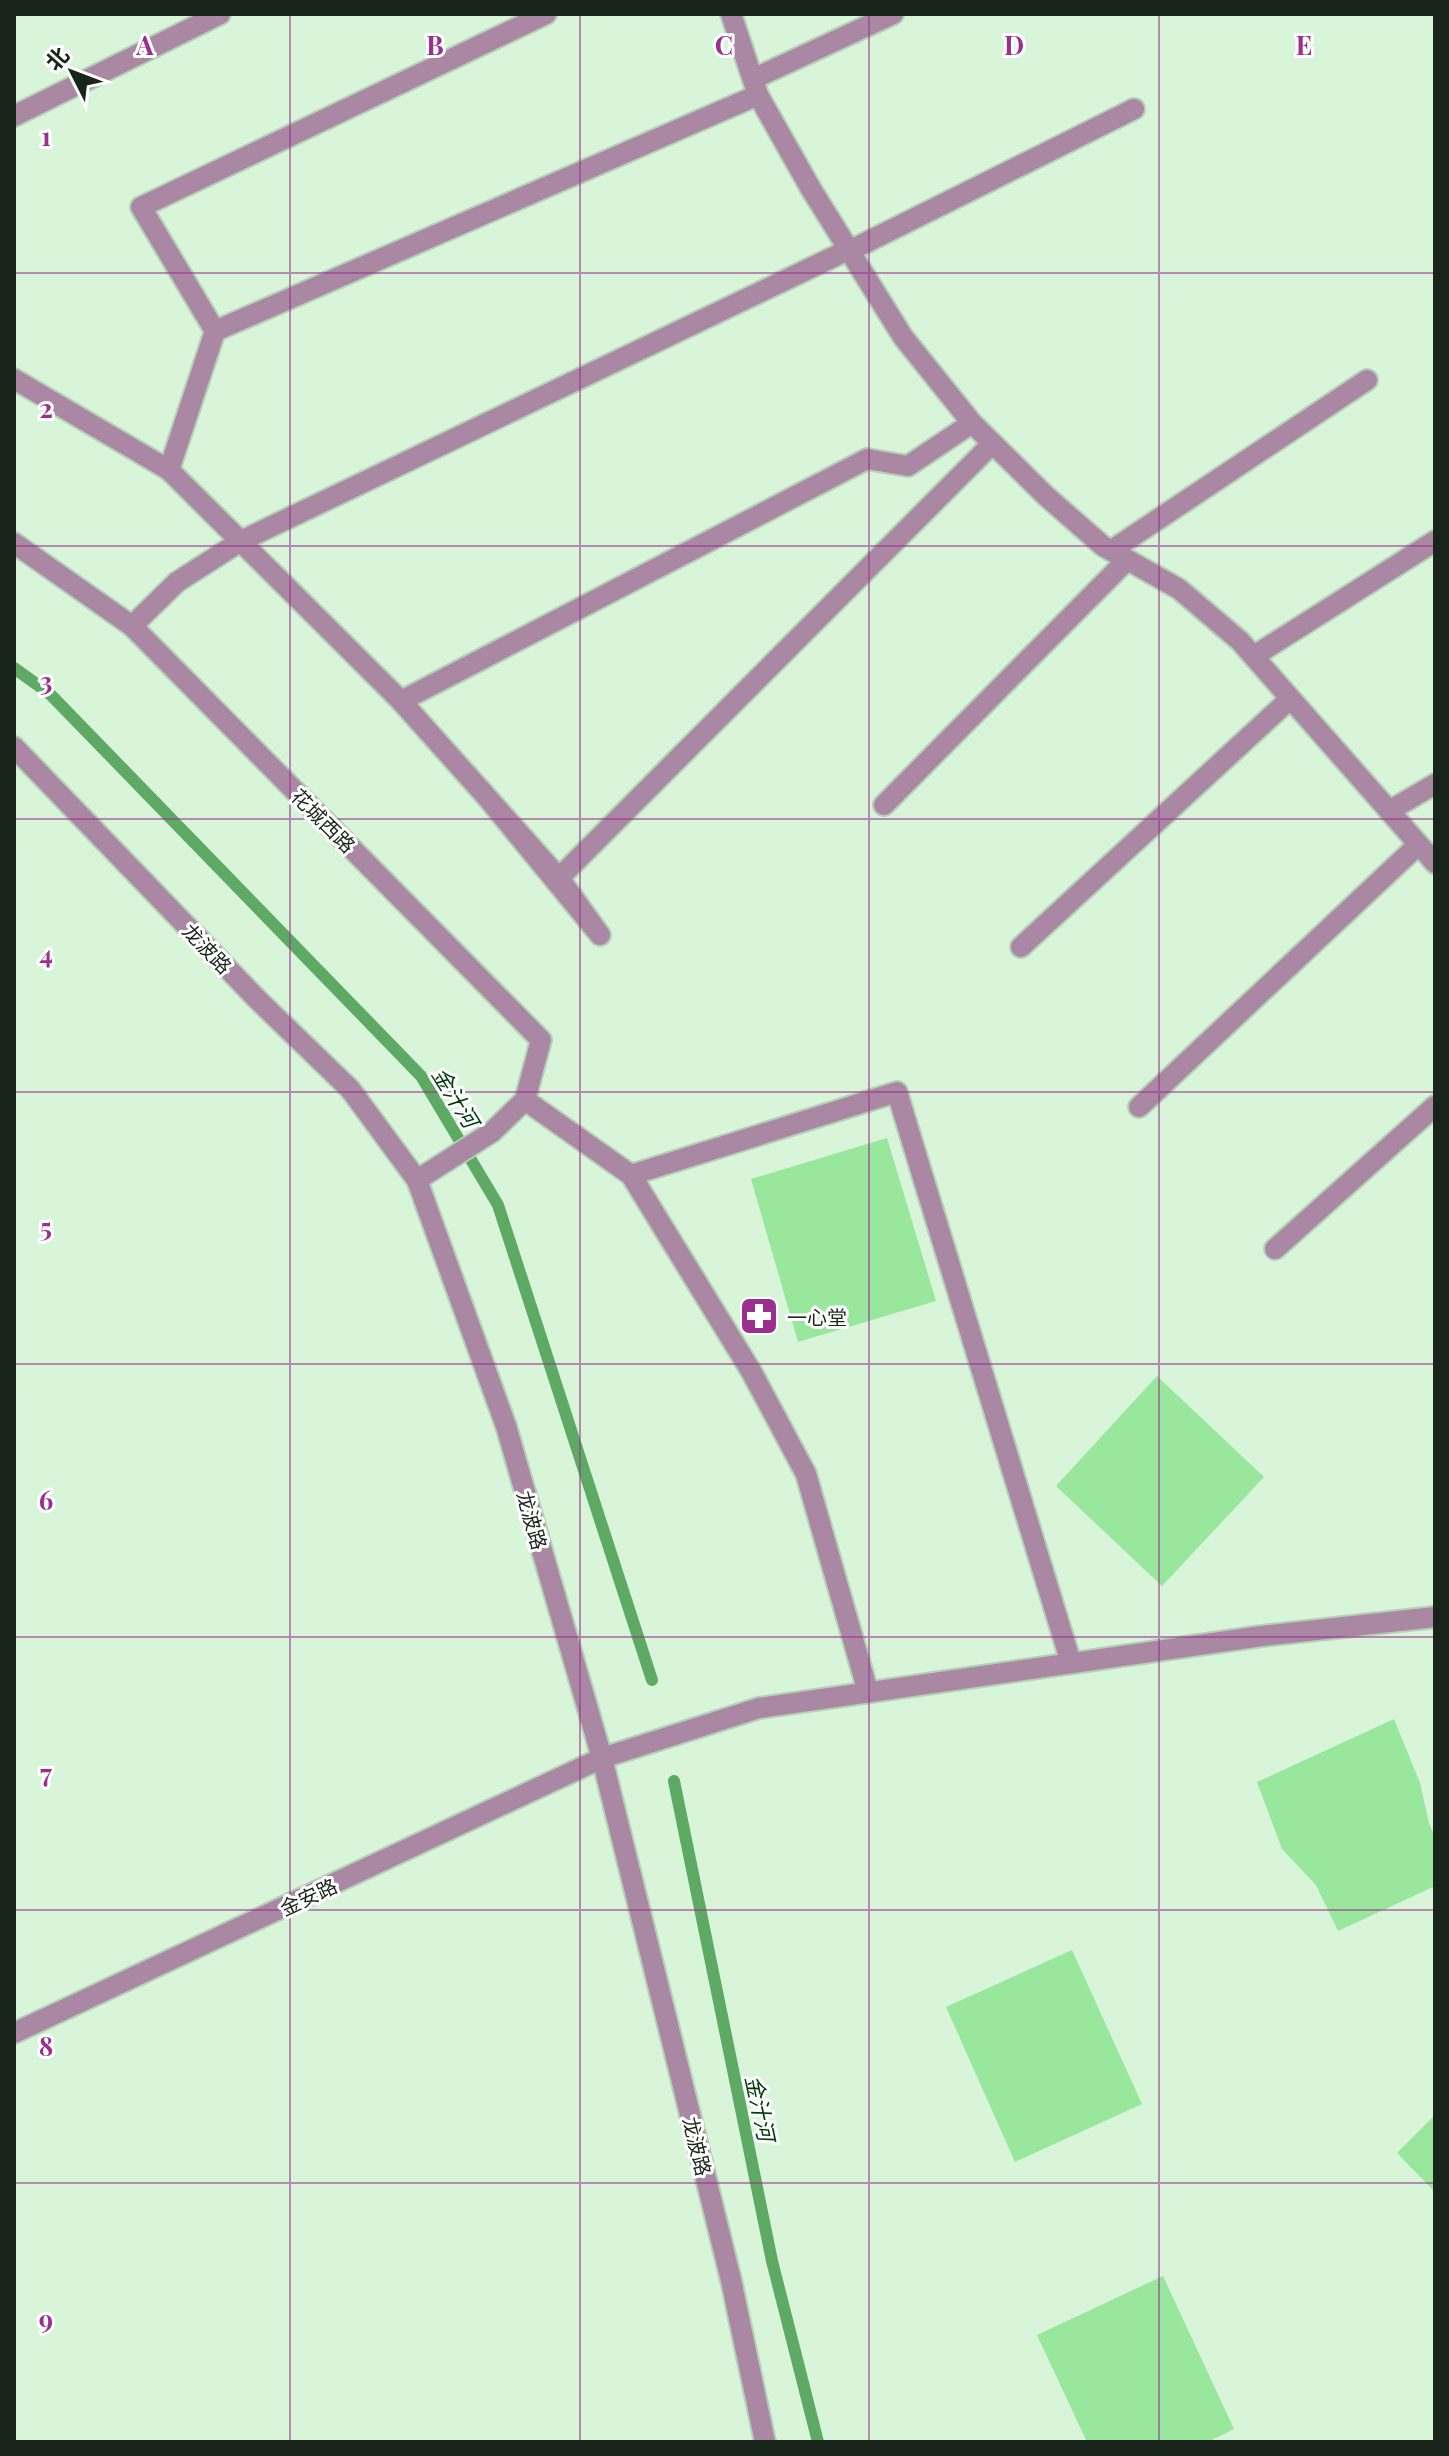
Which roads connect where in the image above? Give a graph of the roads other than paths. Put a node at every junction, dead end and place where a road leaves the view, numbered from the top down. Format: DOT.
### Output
graph roads {
  1 [pos="220,14"];
  2 [pos="546,14"];
  3 [pos="731,14"];
  4 [pos="893,14"];
  5 [pos="756,87"];
  6 [pos="1134,109"];
  7 [pos="14,116"];
  8 [pos="848,250"];
  9 [pos="215,331"];
  10 [pos="14,379"];
  11 [pos="1367,380"];
  12 [pos="972,423"];
  13 [pos="992,444"];
  14 [pos="169,470"];
  15 [pos="241,541"];
  16 [pos="1435,541"];
  17 [pos="14,543"];
  18 [pos="1120,555"];
  19 [pos="132,626"];
  20 [pos="1254,656"];
  21 [pos="1290,699"];
  22 [pos="401,701"];
  23 [pos="14,747"];
  24 [pos="1435,784"];
  25 [pos="481,790"];
  26 [pos="884,805"];
  27 [pos="1389,811"];
  28 [pos="1418,845"];
  29 [pos="1435,863"];
  30 [pos="559,878"];
  31 [pos="1021,947"];
  32 [pos="525,1100"];
  33 [pos="1435,1106"];
  34 [pos="1139,1107"];
  35 [pos="631,1175"];
  36 [pos="417,1180"];
  37 [pos="1275,1249"];
  38 [pos="1435,1617"];
  39 [pos="1071,1663"];
  40 [pos="868,1692"];
  41 [pos="602,1758"];
  42 [pos="14,2033"];
  43 [pos="765,2442"];
  1 -- 7 [label="street"];
  2 -- 9 [label="street"];
  3 -- 5 [label="street"];
  4 -- 5 [label="street"];
  5 -- 8 [label="street"];
  5 -- 9 [label="street"];
  6 -- 8 [label="street"];
  8 -- 12 [label="street"];
  8 -- 15 [label="street"];
  9 -- 14 [label="street"];
  10 -- 14 [label="street"];
  11 -- 18 [label="street"];
  12 -- 13 [label="street"];
  12 -- 22 [label="street"];
  13 -- 18 [label="street"];
  13 -- 30 [label="street"];
  14 -- 15 [label="street"];
  15 -- 19 [label="street"];
  15 -- 22 [label="street"];
  16 -- 20 [label="street"];
  17 -- 19 [label="street, 花城西路"];
  18 -- 20 [label="street"];
  18 -- 26 [label="street"];
  19 -- 32 [label="street, 花城西路"];
  20 -- 21 [label="street"];
  21 -- 27 [label="street"];
  21 -- 31 [label="street"];
  22 -- 25 [label="street"];
  23 -- 36 [label="street, 龙波路"];
  24 -- 27 [label="street"];
  25 -- 30 [label="street"];
  25 -- 30 [label="street"];
  27 -- 28 [label="street"];
  28 -- 29 [label="street"];
  28 -- 34 [label="street"];
  32 -- 35 [label="street"];
  32 -- 36 [label="street"];
  33 -- 37 [label="street"];
  35 -- 39 [label="street"];
  35 -- 40 [label="street"];
  36 -- 41 [label="street, 龙波路"];
  38 -- 39 [label="street, 金安路"];
  39 -- 40 [label="street, 金安路"];
  40 -- 41 [label="street, 金安路"];
  41 -- 42 [label="street, 金安路"];
  41 -- 43 [label="street, 龙波路"];
}
